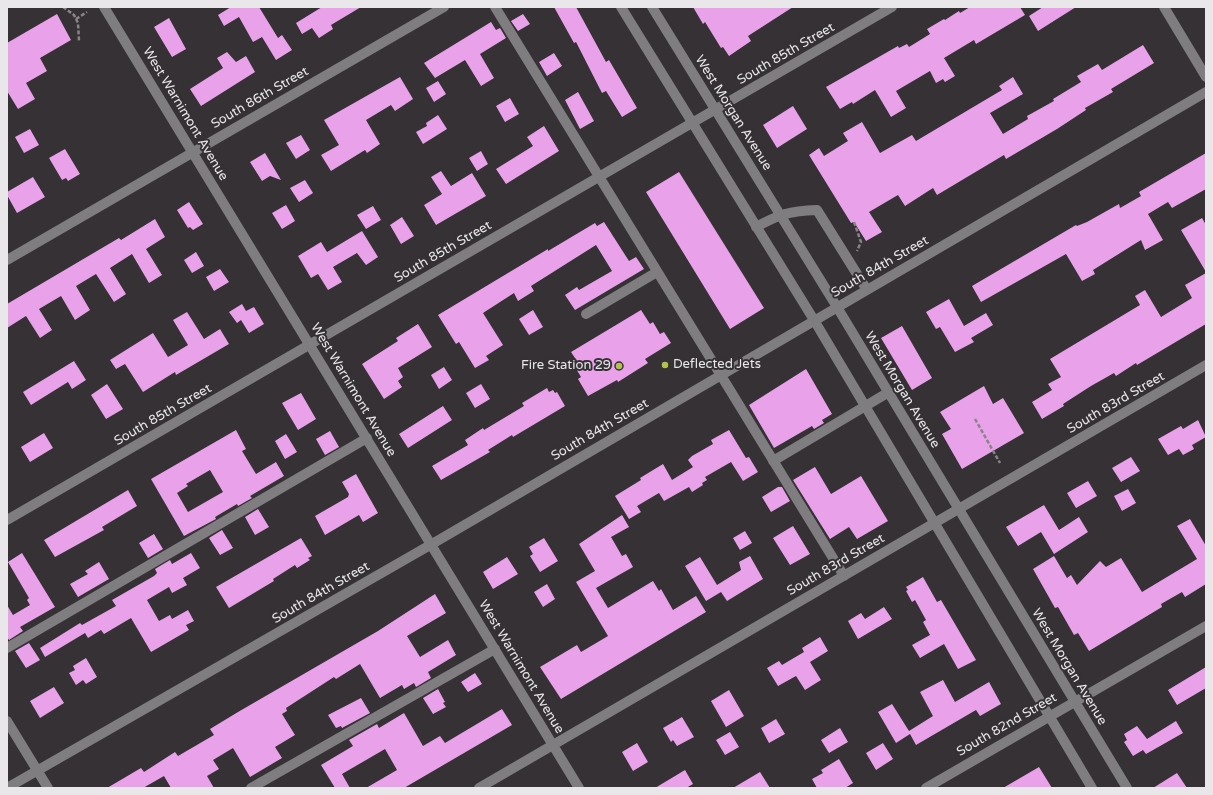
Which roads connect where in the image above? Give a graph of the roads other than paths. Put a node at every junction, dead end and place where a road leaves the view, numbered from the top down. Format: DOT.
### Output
graph roads {
  1 [pos="104,7"];
  2 [pos="444,7"];
  3 [pos="495,7"];
  4 [pos="621,7"];
  5 [pos="652,7"];
  6 [pos="892,7"];
  7 [pos="1164,7"];
  8 [pos="1206,77"];
  9 [pos="1206,92"];
  10 [pos="715,109"];
  11 [pos="692,123"];
  12 [pos="193,152"];
  13 [pos="599,177"];
  14 [pos="780,214"];
  15 [pos="756,228"];
  16 [pos="7,260"];
  17 [pos="657,272"];
  18 [pos="867,290"];
  19 [pos="837,306"];
  20 [pos="586,314"];
  21 [pos="814,320"];
  22 [pos="310,344"];
  23 [pos="1206,365"];
  24 [pos="719,375"];
  25 [pos="889,392"];
  26 [pos="866,406"];
  27 [pos="367,438"];
  28 [pos="773,461"];
  29 [pos="959,509"];
  30 [pos="7,520"];
  31 [pos="936,523"];
  32 [pos="432,544"];
  33 [pos="844,576"];
  34 [pos="1206,626"];
  35 [pos="7,648"];
  36 [pos="495,649"];
  37 [pos="1075,701"];
  38 [pos="1050,716"];
  39 [pos="7,721"];
  40 [pos="553,745"];
  41 [pos="37,770"];
  42 [pos="7,788"];
  43 [pos="48,788"];
  44 [pos="251,788"];
  45 [pos="479,788"];
  46 [pos="579,788"];
  47 [pos="926,788"];
  48 [pos="1092,788"];
  49 [pos="1127,788"];
  1 -- 12 [label="street, West Warnimont Avenue"];
  2 -- 12 [label="street, South 86th Street"];
  3 -- 13 [label="street"];
  4 -- 11 [label="street"];
  5 -- 10 [label="street, West Morgan Avenue"];
  6 -- 10 [label="street, South 85th Street"];
  7 -- 8 [label="street"];
  9 -- 18 [label="street, South 84th Street"];
  10 -- 11 [label="street, South 85th Street"];
  10 -- 14 [label="street, West Morgan Avenue"];
  11 -- 13 [label="street, South 85th Street"];
  11 -- 15 [label="street"];
  12 -- 16 [label="street, South 86th Street"];
  12 -- 22 [label="street, West Warnimont Avenue"];
  13 -- 17 [label="street"];
  13 -- 22 [label="street, South 85th Street"];
  14 -- 15 [label="street"];
  14 -- 18 [label="street"];
  14 -- 19 [label="street, West Morgan Avenue"];
  15 -- 21 [label="street"];
  17 -- 20 [label="street"];
  17 -- 24 [label="street"];
  18 -- 19 [label="street, South 84th Street"];
  19 -- 21 [label="street, South 84th Street"];
  19 -- 25 [label="street, West Morgan Avenue"];
  21 -- 24 [label="street, South 84th Street"];
  21 -- 26 [label="street"];
  22 -- 27 [label="street, West Warnimont Avenue"];
  22 -- 30 [label="street, South 85th Street"];
  23 -- 29 [label="street, South 83rd Street"];
  24 -- 28 [label="street"];
  24 -- 32 [label="street, South 84th Street"];
  25 -- 26 [label="street"];
  25 -- 29 [label="street, West Morgan Avenue"];
  26 -- 28 [label="street"];
  26 -- 31 [label="street"];
  27 -- 32 [label="street, West Warnimont Avenue"];
  27 -- 35 [label="street"];
  28 -- 33 [label="street"];
  29 -- 31 [label="street, South 83rd Street"];
  29 -- 37 [label="street, West Morgan Avenue"];
  31 -- 33 [label="street, South 83rd Street"];
  31 -- 38 [label="street"];
  32 -- 36 [label="street, West Warnimont Avenue"];
  32 -- 41 [label="street, South 84th Street"];
  33 -- 40 [label="street, South 83rd Street"];
  34 -- 37 [label="street, South 82nd Street"];
  36 -- 40 [label="street, West Warnimont Avenue"];
  36 -- 44 [label="street"];
  37 -- 38 [label="street, South 82nd Street"];
  37 -- 49 [label="street, West Morgan Avenue"];
  38 -- 47 [label="street, South 82nd Street"];
  38 -- 48 [label="street"];
  39 -- 41 [label="street"];
  40 -- 45 [label="street, South 83rd Street"];
  40 -- 46 [label="street, West Warnimont Avenue"];
  41 -- 42 [label="street, South 84th Street"];
  41 -- 43 [label="street"];
}
